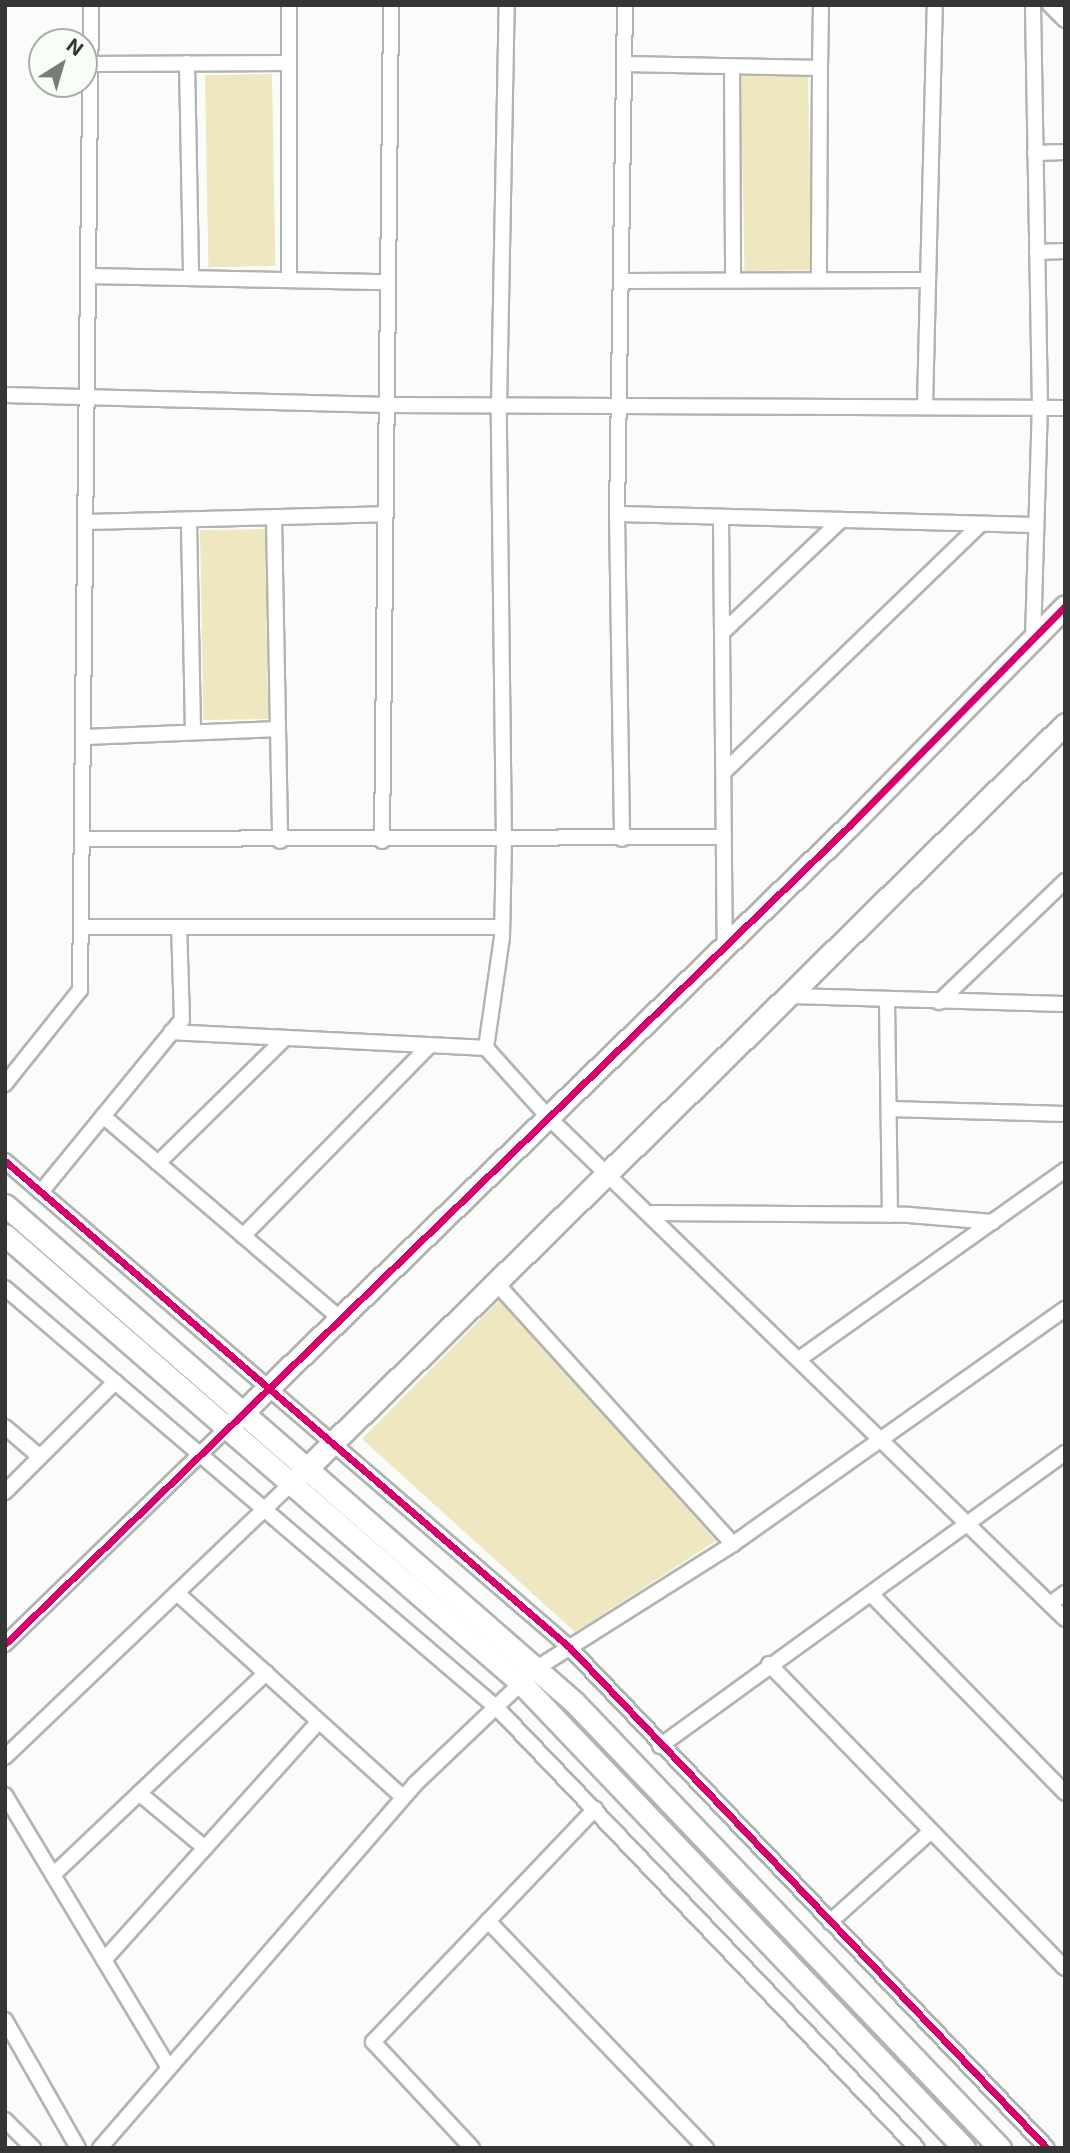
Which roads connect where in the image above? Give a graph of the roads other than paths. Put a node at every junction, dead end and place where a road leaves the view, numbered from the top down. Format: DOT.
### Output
graph roads {
  1 [pos="91,5"];
  2 [pos="289,5"];
  3 [pos="391,5"];
  4 [pos="507,5"];
  5 [pos="625,5"];
  6 [pos="821,5"];
  7 [pos="935,5"];
  8 [pos="1033,5"];
  9 [pos="1050,5"];
  10 [pos="1065,20"];
  11 [pos="91,28"];
  12 [pos="187,63"];
  13 [pos="289,63"];
  14 [pos="98,64"];
  15 [pos="624,64"];
  16 [pos="732,68"];
  17 [pos="820,68"];
  18 [pos="90,98"];
  19 [pos="1065,152"];
  20 [pos="1035,153"];
  21 [pos="1065,251"];
  22 [pos="1037,252"];
  23 [pos="90,276"];
  24 [pos="191,278"];
  25 [pos="289,280"];
  26 [pos="818,280"];
  27 [pos="928,280"];
  28 [pos="621,281"];
  29 [pos="733,281"];
  30 [pos="388,282"];
  31 [pos="5,394"];
  32 [pos="87,399"];
  33 [pos="619,404"];
  34 [pos="387,405"];
  35 [pos="499,406"];
  36 [pos="925,406"];
  37 [pos="1040,408"];
  38 [pos="1065,408"];
  39 [pos="386,514"];
  40 [pos="617,514"];
  41 [pos="721,517"];
  42 [pos="274,519"];
  43 [pos="842,520"];
  44 [pos="86,522"];
  45 [pos="189,523"];
  46 [pos="981,524"];
  47 [pos="1036,525"];
  48 [pos="1065,606"];
  49 [pos="723,632"];
  50 [pos="1033,639"];
  51 [pos="1065,724"];
  52 [pos="278,729"];
  53 [pos="193,732"];
  54 [pos="86,737"];
  55 [pos="724,772"];
  56 [pos="724,837"];
  57 [pos="84,839"];
  58 [pos="622,839"];
  59 [pos="280,841"];
  60 [pos="382,841"];
  61 [pos="504,842"];
  62 [pos="1065,881"];
  63 [pos="82,927"];
  64 [pos="179,927"];
  65 [pos="502,928"];
  66 [pos="725,947"];
  67 [pos="790,996"];
  68 [pos="887,1000"];
  69 [pos="939,1002"];
  70 [pos="1065,1004"];
  71 [pos="172,1032"];
  72 [pos="285,1038"];
  73 [pos="430,1045"];
  74 [pos="486,1048"];
  75 [pos="5,1084"];
  76 [pos="888,1110"];
  77 [pos="1065,1114"];
  78 [pos="103,1116"];
  79 [pos="549,1118"];
  80 [pos="5,1161"];
  81 [pos="158,1163"];
  82 [pos="1065,1170"];
  83 [pos="611,1175"];
  84 [pos="41,1192"];
  85 [pos="5,1205"];
  86 [pos="652,1213"];
  87 [pos="890,1215"];
  88 [pos="993,1222"];
  89 [pos="5,1235"];
  90 [pos="243,1236"];
  91 [pos="498,1284"];
  92 [pos="5,1288"];
  93 [pos="1065,1309"];
  94 [pos="341,1319"];
  95 [pos="802,1357"];
  96 [pos="115,1382"];
  97 [pos="269,1388"];
  98 [pos="236,1419"];
  99 [pos="5,1427"];
  100 [pos="884,1438"];
  101 [pos="333,1444"];
  102 [pos="1065,1453"];
  103 [pos="201,1455"];
  104 [pos="40,1457"];
  105 [pos="307,1468"];
  106 [pos="291,1484"];
  107 [pos="5,1492"];
  108 [pos="267,1509"];
  109 [pos="970,1522"];
  110 [pos="733,1544"];
  111 [pos="177,1593"];
  112 [pos="1065,1593"];
  113 [pos="871,1594"];
  114 [pos="1050,1604"];
  115 [pos="1065,1619"];
  116 [pos="5,1644"];
  117 [pos="569,1647"];
  118 [pos="769,1664"];
  119 [pos="537,1668"];
  120 [pos="266,1673"];
  121 [pos="522,1684"];
  122 [pos="497,1708"];
  123 [pos="319,1721"];
  124 [pos="660,1746"];
  125 [pos="5,1757"];
  126 [pos="139,1793"];
  127 [pos="1065,1793"];
  128 [pos="5,1795"];
  129 [pos="403,1797"];
  130 [pos="595,1809"];
  131 [pos="932,1831"];
  132 [pos="205,1848"];
  133 [pos="53,1875"];
  134 [pos="488,1922"];
  135 [pos="830,1922"];
  136 [pos="104,1960"];
  137 [pos="1065,1968"];
  138 [pos="5,2020"];
  139 [pos="169,2068"];
  140 [pos="5,2120"];
  141 [pos="33,2148"];
  142 [pos="78,2148"];
  143 [pos="100,2148"];
  144 [pos="472,2148"];
  145 [pos="706,2148"];
  146 [pos="918,2148"];
  147 [pos="964,2148"];
  148 [pos="1000,2148"];
  149 [pos="1047,2148"];
  1 -- 11 [label="street"];
  2 -- 13 [label="street"];
  3 -- 30 [label="street"];
  4 -- 35 [label="street"];
  5 -- 15 [label="street"];
  6 -- 17 [label="street"];
  7 -- 27 [label="street"];
  8 -- 20 [label="street"];
  9 -- 10 [label="street"];
  12 -- 13 [label="street"];
  12 -- 14 [label="street"];
  12 -- 24 [label="street"];
  13 -- 25 [label="street"];
  15 -- 16 [label="street"];
  15 -- 28 [label="street"];
  16 -- 17 [label="street"];
  16 -- 29 [label="street"];
  17 -- 26 [label="street"];
  18 -- 23 [label="street"];
  19 -- 20 [label="street"];
  20 -- 22 [label="street"];
  21 -- 22 [label="street"];
  22 -- 37 [label="street"];
  23 -- 24 [label="street"];
  23 -- 32 [label="street"];
  24 -- 25 [label="street"];
  25 -- 30 [label="street"];
  26 -- 27 [label="street"];
  26 -- 29 [label="street"];
  27 -- 36 [label="street"];
  28 -- 29 [label="street"];
  28 -- 33 [label="street"];
  30 -- 34 [label="street"];
  31 -- 32 [label="street"];
  32 -- 34 [label="street"];
  32 -- 44 [label="street"];
  33 -- 35 [label="street"];
  33 -- 36 [label="street"];
  33 -- 40 [label="street"];
  34 -- 35 [label="street"];
  34 -- 39 [label="street"];
  35 -- 61 [label="street"];
  36 -- 37 [label="street"];
  37 -- 38 [label="street"];
  37 -- 47 [label="street"];
  39 -- 42 [label="street"];
  39 -- 60 [label="street"];
  40 -- 41 [label="street"];
  40 -- 58 [label="street"];
  41 -- 43 [label="street"];
  41 -- 49 [label="street"];
  42 -- 45 [label="street"];
  42 -- 52 [label="street"];
  43 -- 46 [label="street"];
  43 -- 49 [label="street"];
  44 -- 45 [label="street"];
  44 -- 54 [label="street"];
  45 -- 53 [label="street"];
  46 -- 47 [label="street"];
  46 -- 55 [label="street"];
  47 -- 50 [label="street"];
  48 -- 50 [label="street"];
  49 -- 55 [label="street"];
  50 -- 66 [label="street"];
  51 -- 67 [label="street"];
  52 -- 53 [label="street"];
  52 -- 59 [label="street"];
  53 -- 54 [label="street"];
  54 -- 57 [label="street"];
  55 -- 56 [label="street"];
  56 -- 58 [label="street"];
  56 -- 66 [label="street"];
  57 -- 59 [label="street"];
  57 -- 63 [label="street"];
  58 -- 61 [label="street"];
  59 -- 60 [label="street"];
  60 -- 61 [label="street"];
  61 -- 65 [label="street"];
  62 -- 69 [label="street"];
  63 -- 64 [label="street"];
  63 -- 75 [label="street"];
  64 -- 65 [label="street"];
  64 -- 71 [label="street"];
  65 -- 74 [label="street"];
  66 -- 79 [label="street"];
  67 -- 68 [label="street"];
  67 -- 83 [label="street"];
  68 -- 69 [label="street"];
  68 -- 76 [label="street"];
  69 -- 70 [label="street"];
  71 -- 72 [label="street"];
  71 -- 78 [label="street"];
  72 -- 73 [label="street"];
  72 -- 81 [label="street"];
  73 -- 74 [label="street"];
  73 -- 90 [label="street"];
  74 -- 79 [label="street"];
  76 -- 77 [label="street"];
  76 -- 87 [label="street"];
  78 -- 81 [label="street"];
  78 -- 84 [label="street"];
  79 -- 83 [label="street"];
  79 -- 94 [label="street"];
  80 -- 84 [label="street"];
  81 -- 90 [label="street"];
  82 -- 88 [label="street"];
  83 -- 86 [label="street"];
  83 -- 91 [label="street"];
  84 -- 97 [label="street"];
  85 -- 98 [label="street"];
  86 -- 87 [label="street"];
  86 -- 95 [label="street"];
  87 -- 88 [label="street"];
  88 -- 95 [label="street"];
  89 -- 98 [label="street"];
  90 -- 94 [label="street"];
  91 -- 101 [label="street"];
  91 -- 110 [label="street"];
  92 -- 96 [label="street"];
  93 -- 100 [label="street"];
  94 -- 97 [label="street"];
  95 -- 100 [label="street"];
  96 -- 103 [label="street"];
  96 -- 104 [label="street"];
  97 -- 98 [label="street"];
  97 -- 101 [label="street"];
  98 -- 103 [label="street"];
  98 -- 105 [label="street"];
  98 -- 106 [label="street"];
  99 -- 104 [label="street"];
  100 -- 109 [label="street"];
  100 -- 110 [label="street"];
  101 -- 105 [label="street"];
  101 -- 117 [label="street"];
  102 -- 109 [label="street"];
  103 -- 108 [label="street"];
  103 -- 116 [label="street"];
  104 -- 107 [label="street"];
  105 -- 106 [label="street"];
  105 -- 119 [label="street"];
  106 -- 108 [label="street"];
  106 -- 121 [label="street"];
  108 -- 111 [label="street"];
  108 -- 122 [label="street"];
  109 -- 113 [label="street"];
  109 -- 114 [label="street"];
  110 -- 117 [label="street"];
  111 -- 120 [label="street"];
  111 -- 125 [label="street"];
  112 -- 114 [label="street"];
  113 -- 118 [label="street"];
  113 -- 127 [label="street"];
  114 -- 115 [label="street"];
  117 -- 119 [label="street"];
  117 -- 124 [label="street"];
  118 -- 124 [label="street"];
  118 -- 131 [label="street"];
  119 -- 121 [label="street"];
  119 -- 148 [label="street"];
  120 -- 123 [label="street"];
  120 -- 126 [label="street"];
  121 -- 122 [label="street"];
  121 -- 147 [label="street"];
  122 -- 129 [label="street"];
  122 -- 130 [label="street"];
  123 -- 129 [label="street"];
  123 -- 132 [label="street"];
  124 -- 135 [label="street"];
  126 -- 132 [label="street"];
  126 -- 133 [label="street"];
  128 -- 133 [label="street"];
  129 -- 139 [label="street"];
  130 -- 134 [label="street"];
  130 -- 146 [label="street"];
  131 -- 135 [label="street"];
  131 -- 137 [label="street"];
  132 -- 136 [label="street"];
  133 -- 136 [label="street"];
  134 -- 144 [label="street"];
  134 -- 145 [label="street"];
  135 -- 149 [label="street"];
  136 -- 139 [label="street"];
  138 -- 142 [label="street"];
  139 -- 143 [label="street"];
  140 -- 141 [label="street"];
}
